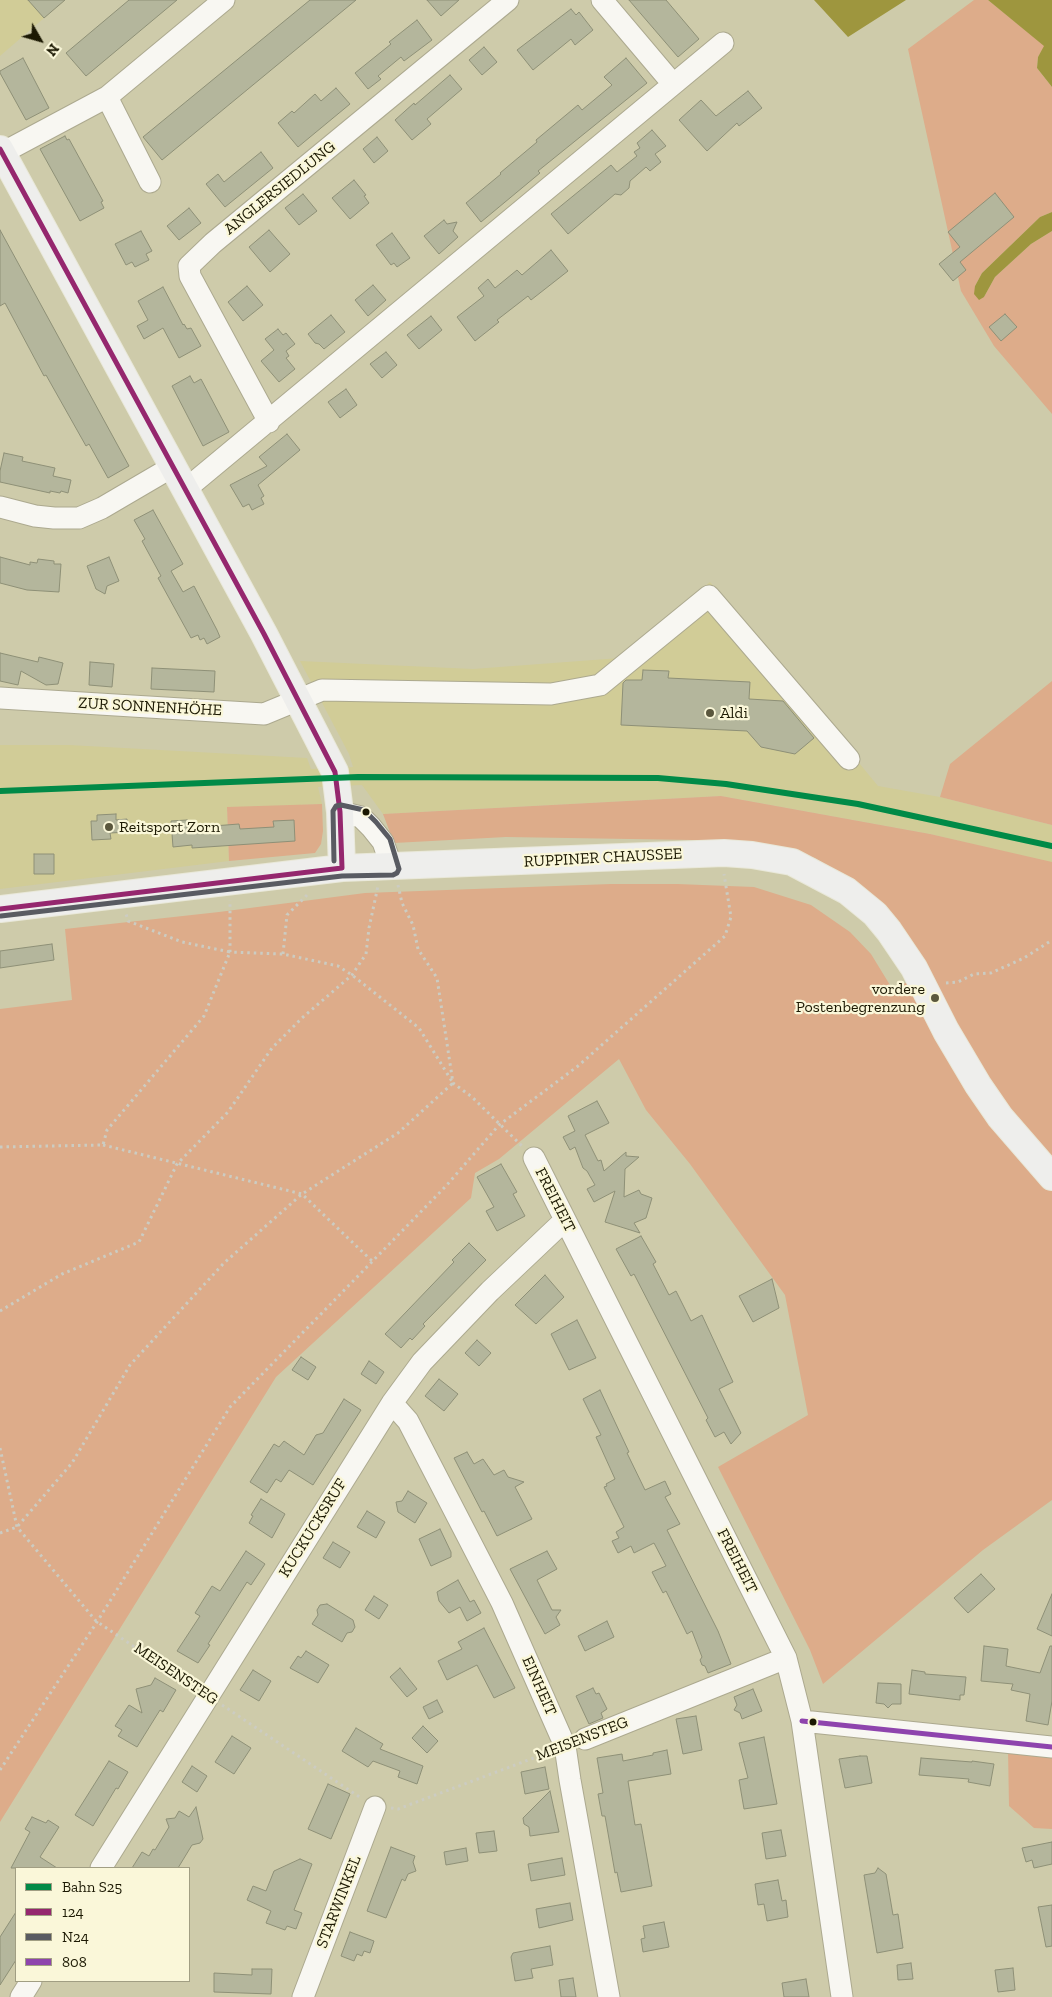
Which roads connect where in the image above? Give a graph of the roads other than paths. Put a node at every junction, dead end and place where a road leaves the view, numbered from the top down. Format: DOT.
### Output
graph roads {
  1 [pos="224,0"];
  2 [pos="508,0"];
  3 [pos="602,0"];
  4 [pos="723,43"];
  5 [pos="673,84"];
  6 [pos="107,97"];
  7 [pos="1,151"];
  8 [pos="150,182"];
  9 [pos="269,422"];
  10 [pos="172,466"];
  11 [pos="186,489"];
  12 [pos="0,507"];
  13 [pos="0,698"];
  14 [pos="296,699"];
  15 [pos="849,759"];
  16 [pos="340,812"];
  17 [pos="342,868"];
  18 [pos="389,879"];
  19 [pos="0,909"];
  20 [pos="534,1158"];
  21 [pos="1052,1177"];
  22 [pos="565,1220"];
  23 [pos="392,1403"];
  24 [pos="786,1658"];
  25 [pos="802,1722"];
  26 [pos="585,1739"];
  27 [pos="1052,1747"];
  28 [pos="375,1807"];
  29 [pos="102,1867"];
  30 [pos="30,1982"];
  31 [pos="20,1997"];
  32 [pos="304,1997"];
  33 [pos="609,1997"];
  34 [pos="842,1997"];
  1 -- 6 [label="street"];
  2 -- 9 [label="street, ANGLERSIEDLUNG"];
  3 -- 5 [label="street"];
  4 -- 5 [label="street"];
  5 -- 9 [label="street"];
  6 -- 7 [label="street"];
  6 -- 8 [label="street"];
  7 -- 10 [label="main road"];
  9 -- 11 [label="street"];
  10 -- 11 [label="main road"];
  10 -- 12 [label="street"];
  11 -- 14 [label="main road"];
  13 -- 14 [label="street, ZUR SONNENHÖHE"];
  14 -- 15 [label="street, ZUR SONNENHÖHE"];
  14 -- 16 [label="main road"];
  16 -- 17 [label="main road"];
  16 -- 18 [label="street"];
  17 -- 18 [label="main road, RUPPINER CHAUSSEE"];
  17 -- 19 [label="main road, RUPPINER CHAUSSEE"];
  18 -- 21 [label="main road, RUPPINER CHAUSSEE"];
  20 -- 22 [label="street, FREIHEIT"];
  22 -- 23 [label="street, KUCKUCKSRUF"];
  22 -- 24 [label="street, FREIHEIT"];
  23 -- 29 [label="street, KUCKUCKSRUF"];
  23 -- 33 [label="street, EINHEIT"];
  24 -- 25 [label="street, FREIHEIT"];
  24 -- 26 [label="street, MEISENSTEG"];
  25 -- 27 [label="street"];
  25 -- 34 [label="street, FREIHEIT"];
  28 -- 32 [label="street, STARWINKEL"];
  30 -- 31 [label="street"];
}
